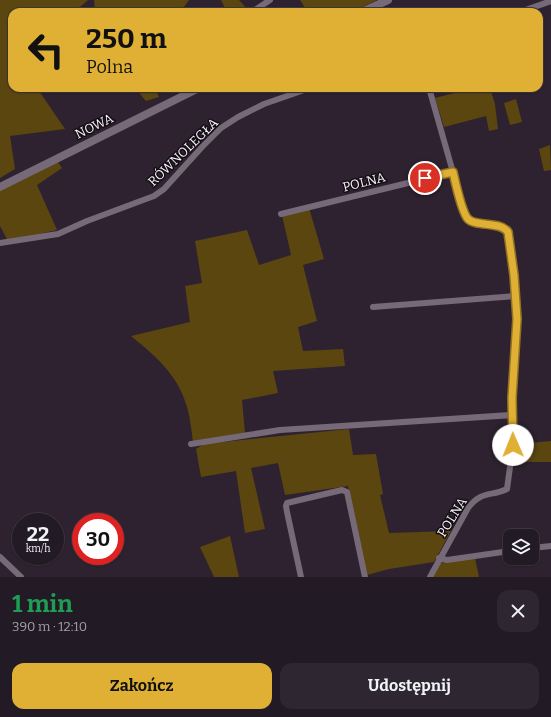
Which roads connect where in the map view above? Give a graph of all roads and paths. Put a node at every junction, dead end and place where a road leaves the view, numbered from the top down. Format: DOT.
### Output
graph roads {
  1 [pos="270,0"];
  2 [pos="388,0"];
  3 [pos="531,0"];
  4 [pos="551,1"];
  5 [pos="535,6"];
  6 [pos="258,8"];
  7 [pos="371,8"];
  8 [pos="530,8"];
  9 [pos="191,92"];
  10 [pos="298,92"];
  11 [pos="430,92"];
  12 [pos="453,172"];
  13 [pos="0,187"];
  14 [pos="281,214"];
  15 [pos="0,243"];
  16 [pos="516,296"];
  17 [pos="373,307"];
  18 [pos="512,415"];
  19 [pos="191,444"];
  20 [pos="551,546"];
  21 [pos="539,547"];
  22 [pos="503,552"];
  23 [pos="0,557"];
  24 [pos="440,558"];
  25 [pos="21,577"];
  26 [pos="301,577"];
  27 [pos="365,577"];
  28 [pos="430,577"];
  1 -- 6 [label="street"];
  2 -- 7 [label="street"];
  3 -- 5 [label="street"];
  4 -- 5 [label="street"];
  5 -- 8 [label="street"];
  9 -- 13 [label="street, NOWA"];
  10 -- 15 [label="street, RÓWNOLEGŁA"];
  11 -- 12 [label="street, POLNA"];
  12 -- 14 [label="street, POLNA"];
  12 -- 16 [label="street, POLNA"];
  16 -- 17 [label="street"];
  16 -- 18 [label="street, POLNA"];
  18 -- 19 [label="street"];
  18 -- 24 [label="street, POLNA"];
  20 -- 21 [label="street"];
  22 -- 24 [label="street"];
  23 -- 25 [label="street"];
  24 -- 28 [label="street, POLNA"];
  26 -- 27 [label="street"];
}
